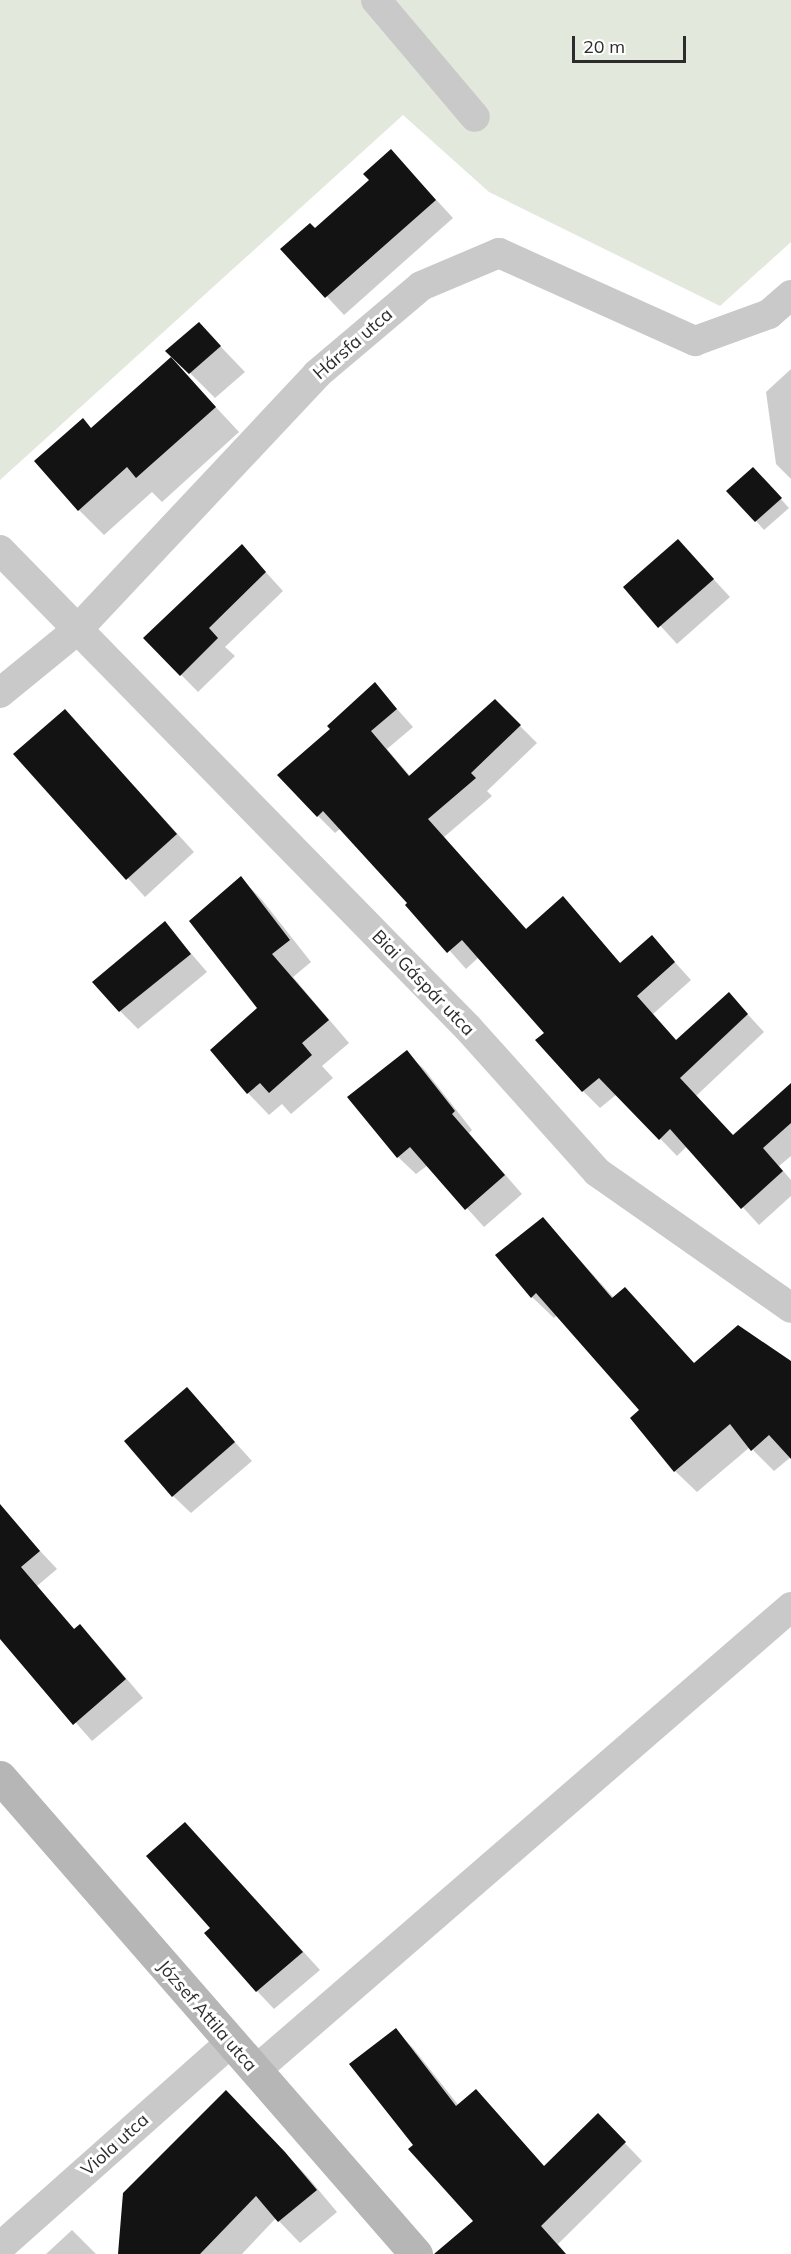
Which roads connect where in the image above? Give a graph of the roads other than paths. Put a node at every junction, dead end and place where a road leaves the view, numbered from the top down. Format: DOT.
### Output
graph roads {
  1 [pos="384,3"];
  2 [pos="476,117"];
  3 [pos="791,295"];
  4 [pos="0,550"];
  5 [pos="77,630"];
  6 [pos="0,693"];
  7 [pos="791,1308"];
  8 [pos="791,1607"];
  9 [pos="0,1778"];
  10 [pos="230,2043"];
  11 [pos="255,2071"];
  12 [pos="0,2247"];
  13 [pos="416,2254"];
  1 -- 2 [label="street"];
  3 -- 5 [label="street, Hársfa utca"];
  4 -- 5 [label="street, Biai Gáspár utca"];
  5 -- 6 [label="street, Hársfa utca"];
  5 -- 7 [label="street, Biai Gáspár utca"];
  8 -- 11 [label="street"];
  9 -- 10 [label="street, József Attila utca"];
  10 -- 11 [label="street, József Attila utca"];
  10 -- 12 [label="street, Viola utca"];
  11 -- 13 [label="street, József Attila utca"];
}
